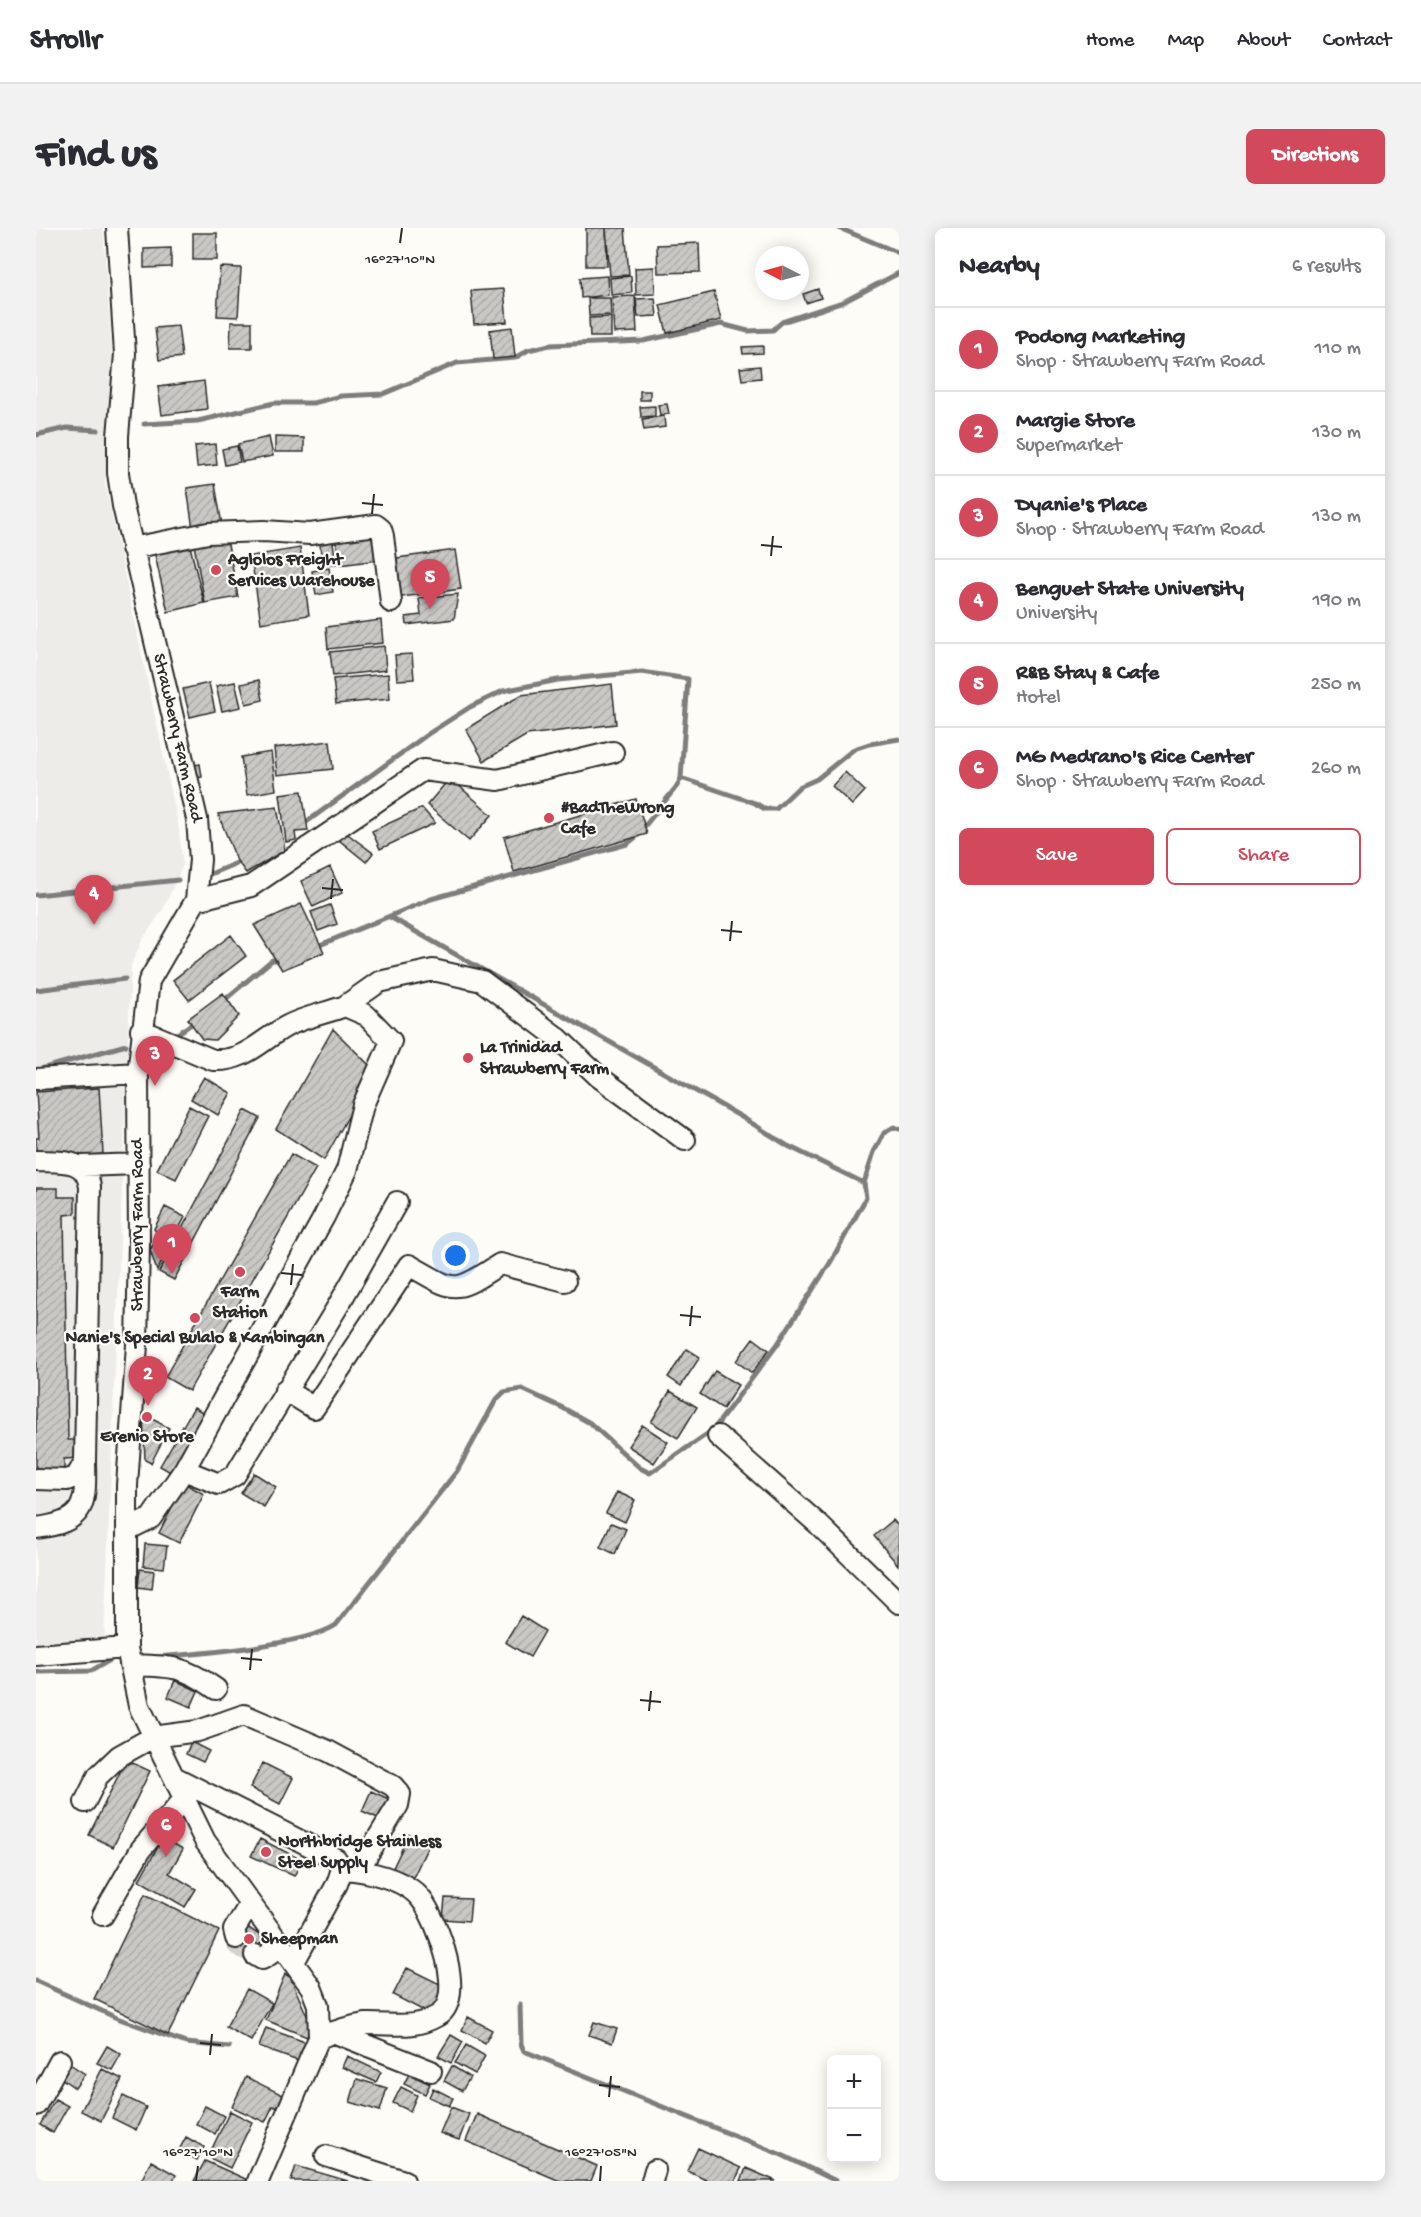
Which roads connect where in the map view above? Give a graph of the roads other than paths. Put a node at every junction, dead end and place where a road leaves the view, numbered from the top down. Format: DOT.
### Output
graph roads {
  1 [pos="117,228"];
  2 [pos="132,548"];
  3 [pos="391,602"];
  4 [pos="613,752"];
  5 [pos="196,900"];
  6 [pos="345,1006"];
  7 [pos="141,1030"];
  8 [pos="138,1072"];
  9 [pos="36,1079"];
  10 [pos="686,1140"];
  11 [pos="36,1161"];
  12 [pos="139,1164"];
  13 [pos="82,1166"];
  14 [pos="397,1202"];
  15 [pos="565,1281"];
  16 [pos="285,1390"];
  17 [pos="718,1436"];
  18 [pos="85,1461"];
  19 [pos="184,1470"];
  20 [pos="36,1479"];
  21 [pos="36,1528"];
  22 [pos="126,1530"];
  23 [pos="899,1603"];
  24 [pos="36,1655"];
  25 [pos="128,1656"];
  26 [pos="216,1689"];
  27 [pos="153,1737"];
  28 [pos="174,1777"];
  29 [pos="185,1798"];
  30 [pos="85,1802"];
  31 [pos="350,1869"];
  32 [pos="250,1904"];
  33 [pos="103,1915"];
  34 [pos="236,1938"];
  35 [pos="278,1940"];
  36 [pos="255,1955"];
  37 [pos="294,1962"];
  38 [pos="326,2035"];
  39 [pos="60,2061"];
  40 [pos="431,2071"];
  41 [pos="36,2105"];
  42 [pos="326,2156"];
  43 [pos="258,2181"];
  44 [pos="404,2181"];
  1 -- 2 [label="street, Strawberry Farm Road"];
  2 -- 3 [label="street"];
  2 -- 5 [label="street, Strawberry Farm Road"];
  4 -- 5 [label="street"];
  5 -- 7 [label="street, Strawberry Farm Road"];
  6 -- 7 [label="street"];
  6 -- 10 [label="street"];
  6 -- 19 [label="street"];
  7 -- 8 [label="street, Strawberry Farm Road"];
  8 -- 9 [label="street"];
  8 -- 12 [label="street, Strawberry Farm Road"];
  11 -- 13 [label="street"];
  12 -- 13 [label="street"];
  12 -- 22 [label="street, Strawberry Farm Road"];
  13 -- 18 [label="street"];
  14 -- 16 [label="street"];
  15 -- 16 [label="street"];
  16 -- 19 [label="street"];
  17 -- 23 [label="street"];
  18 -- 20 [label="street"];
  18 -- 21 [label="street"];
  19 -- 22 [label="street"];
  22 -- 25 [label="street, Strawberry Farm Road"];
  24 -- 25 [label="street"];
  25 -- 26 [label="street"];
  25 -- 27 [label="street, Strawberry Farm Road"];
  27 -- 28 [label="street, Strawberry Farm Road"];
  27 -- 30 [label="street"];
  27 -- 31 [label="street"];
  28 -- 29 [label="street, Strawberry Farm Road"];
  28 -- 31 [label="street"];
  29 -- 32 [label="street, Strawberry Farm Road"];
  29 -- 33 [label="street"];
  31 -- 37 [label="street"];
  31 -- 38 [label="street"];
  32 -- 34 [label="street"];
  32 -- 35 [label="street, Strawberry Farm Road"];
  35 -- 36 [label="street"];
  35 -- 37 [label="street, Strawberry Farm Road"];
  37 -- 38 [label="street, Strawberry Farm Road"];
  38 -- 40 [label="street"];
  38 -- 43 [label="street, Strawberry Farm Road"];
  39 -- 41 [label="street"];
  42 -- 44 [label="street"];
}
